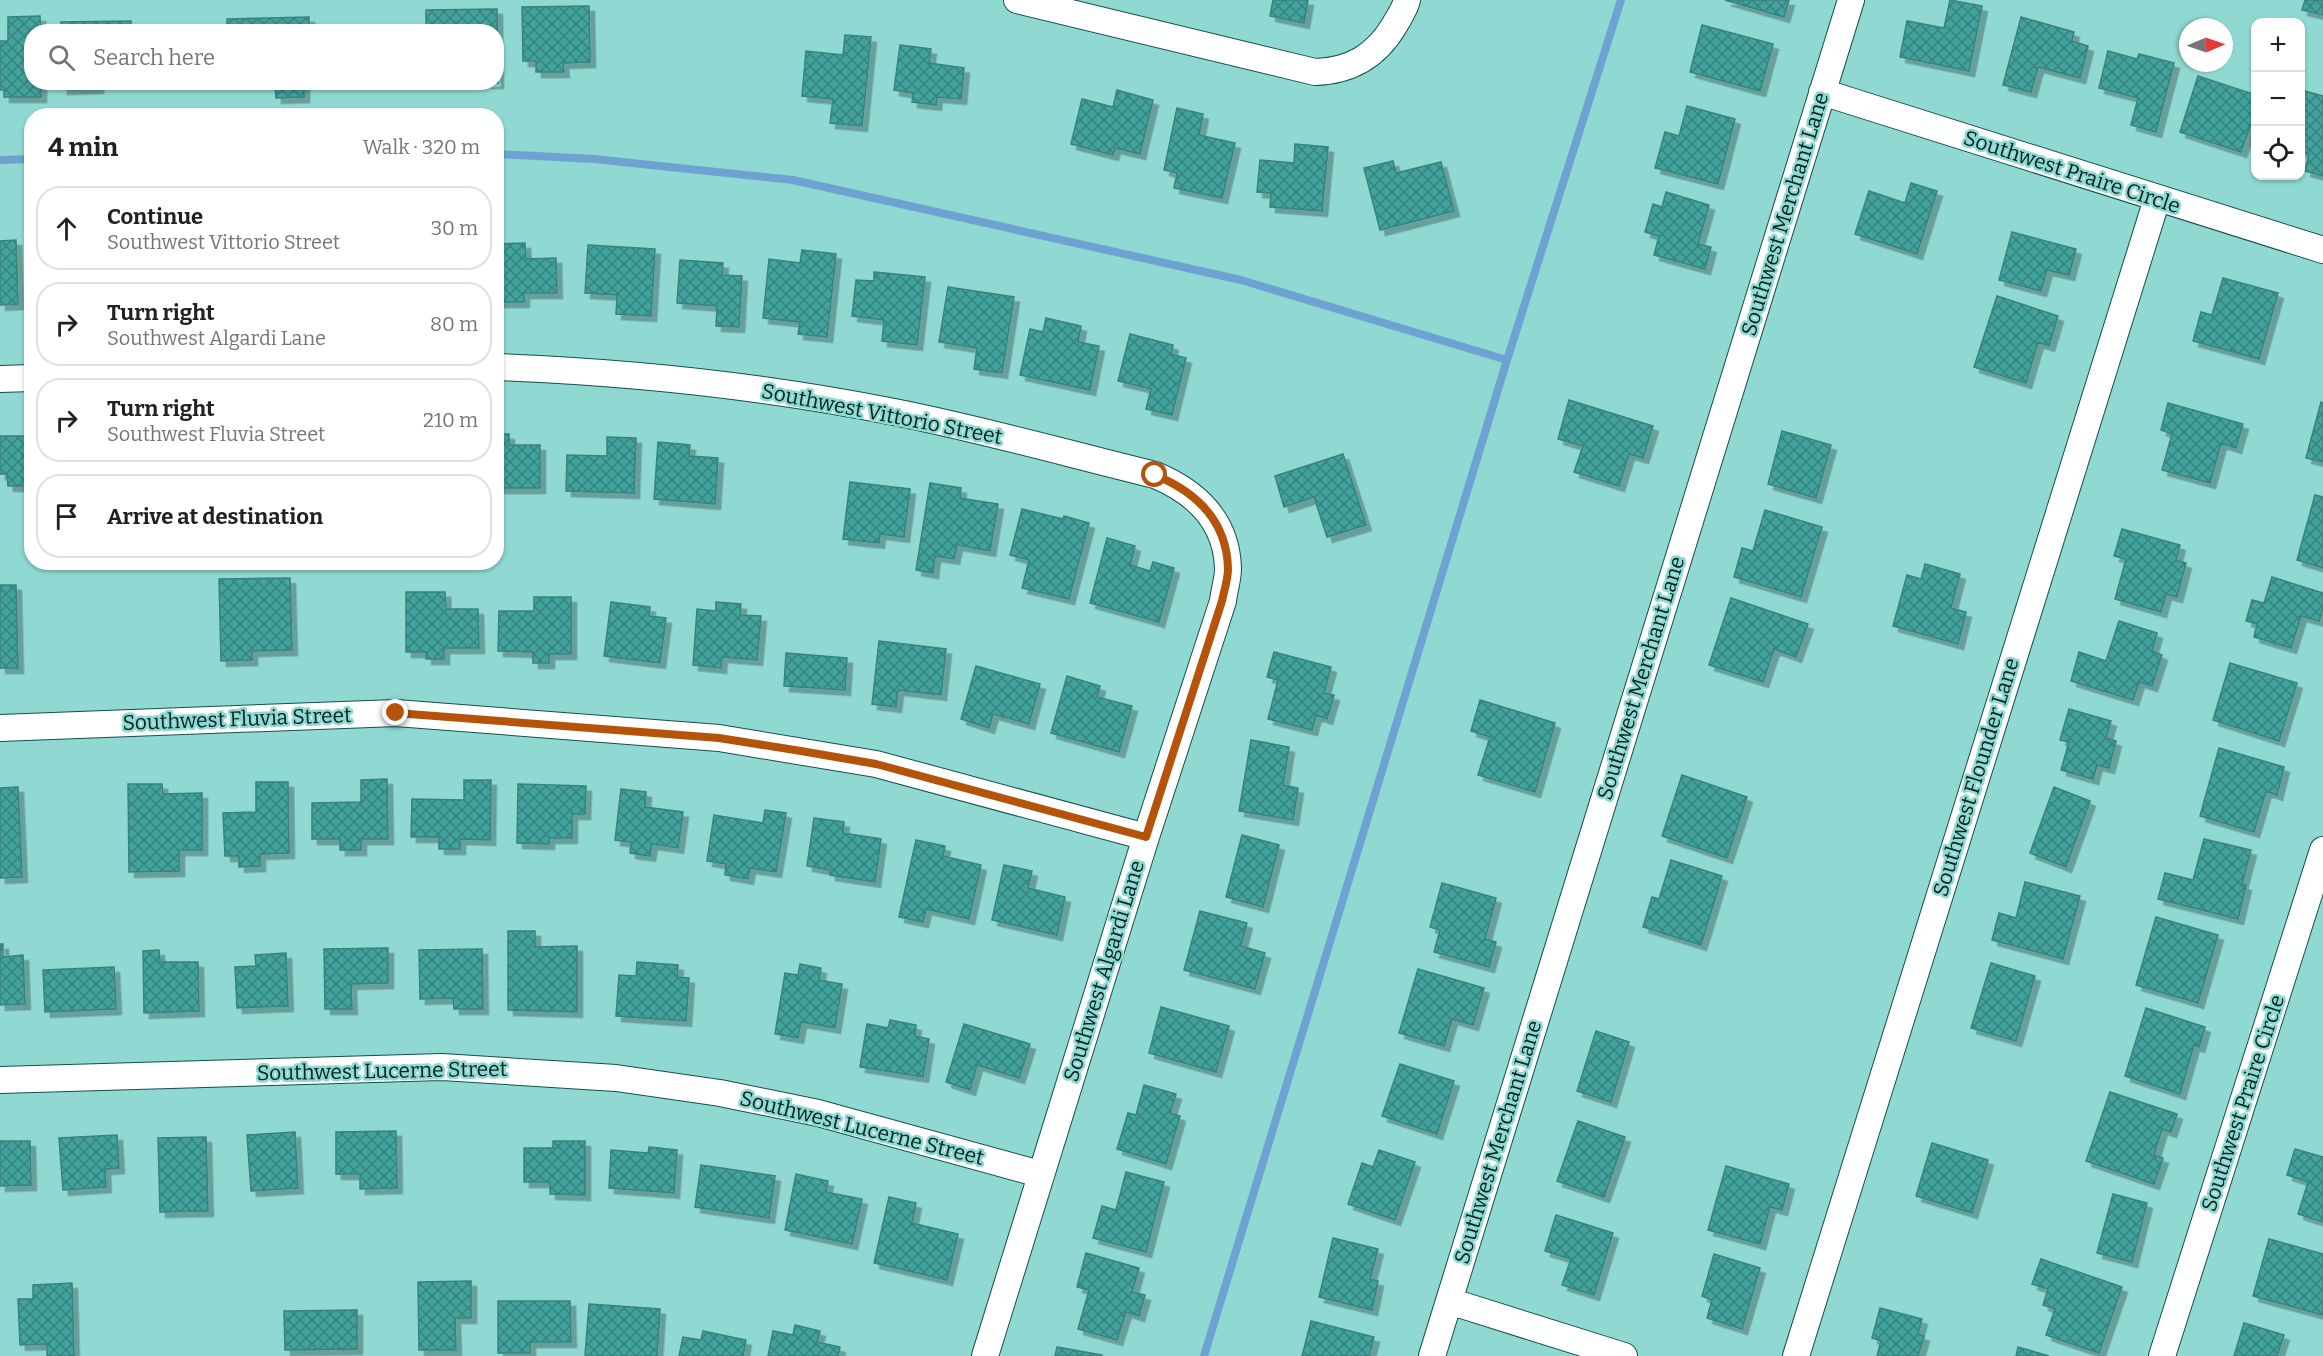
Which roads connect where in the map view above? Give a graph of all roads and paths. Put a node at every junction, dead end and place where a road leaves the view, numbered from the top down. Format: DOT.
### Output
graph roads {
  1 [pos="1407,0"];
  2 [pos="1851,0"];
  3 [pos="1033,1"];
  4 [pos="1822,92"];
  5 [pos="2157,199"];
  6 [pos="2323,250"];
  7 [pos="504,368"];
  8 [pos="24,378"];
  9 [pos="0,379"];
  10 [pos="1226,551"];
  11 [pos="0,729"];
  12 [pos="1146,837"];
  13 [pos="2323,850"];
  14 [pos="2314,909"];
  15 [pos="0,1080"];
  16 [pos="1041,1174"];
  17 [pos="1449,1301"];
  18 [pos="985,1356"];
  19 [pos="1432,1356"];
  20 [pos="1623,1356"];
  21 [pos="1796,1356"];
  22 [pos="2162,1356"];
  1 -- 3 [label="street"];
  2 -- 4 [label="street, Southwest Merchant Lane"];
  4 -- 5 [label="street, Southwest Praire Circle"];
  4 -- 17 [label="street, Southwest Merchant Lane"];
  5 -- 6 [label="street, Southwest Praire Circle"];
  5 -- 21 [label="street, Southwest Flounder Lane"];
  7 -- 10 [label="street, Southwest Vittorio Street"];
  8 -- 9 [label="street"];
  10 -- 12 [label="street, Southwest Algardi Lane"];
  11 -- 12 [label="street, Southwest Fluvia Street"];
  12 -- 16 [label="street, Southwest Algardi Lane"];
  13 -- 14 [label="street, Southwest Praire Circle"];
  14 -- 22 [label="street, Southwest Praire Circle"];
  15 -- 16 [label="street, Southwest Lucerne Street"];
  16 -- 18 [label="street, Southwest Algardi Lane"];
  17 -- 19 [label="street, Southwest Merchant Lane"];
  17 -- 20 [label="street"];
}
